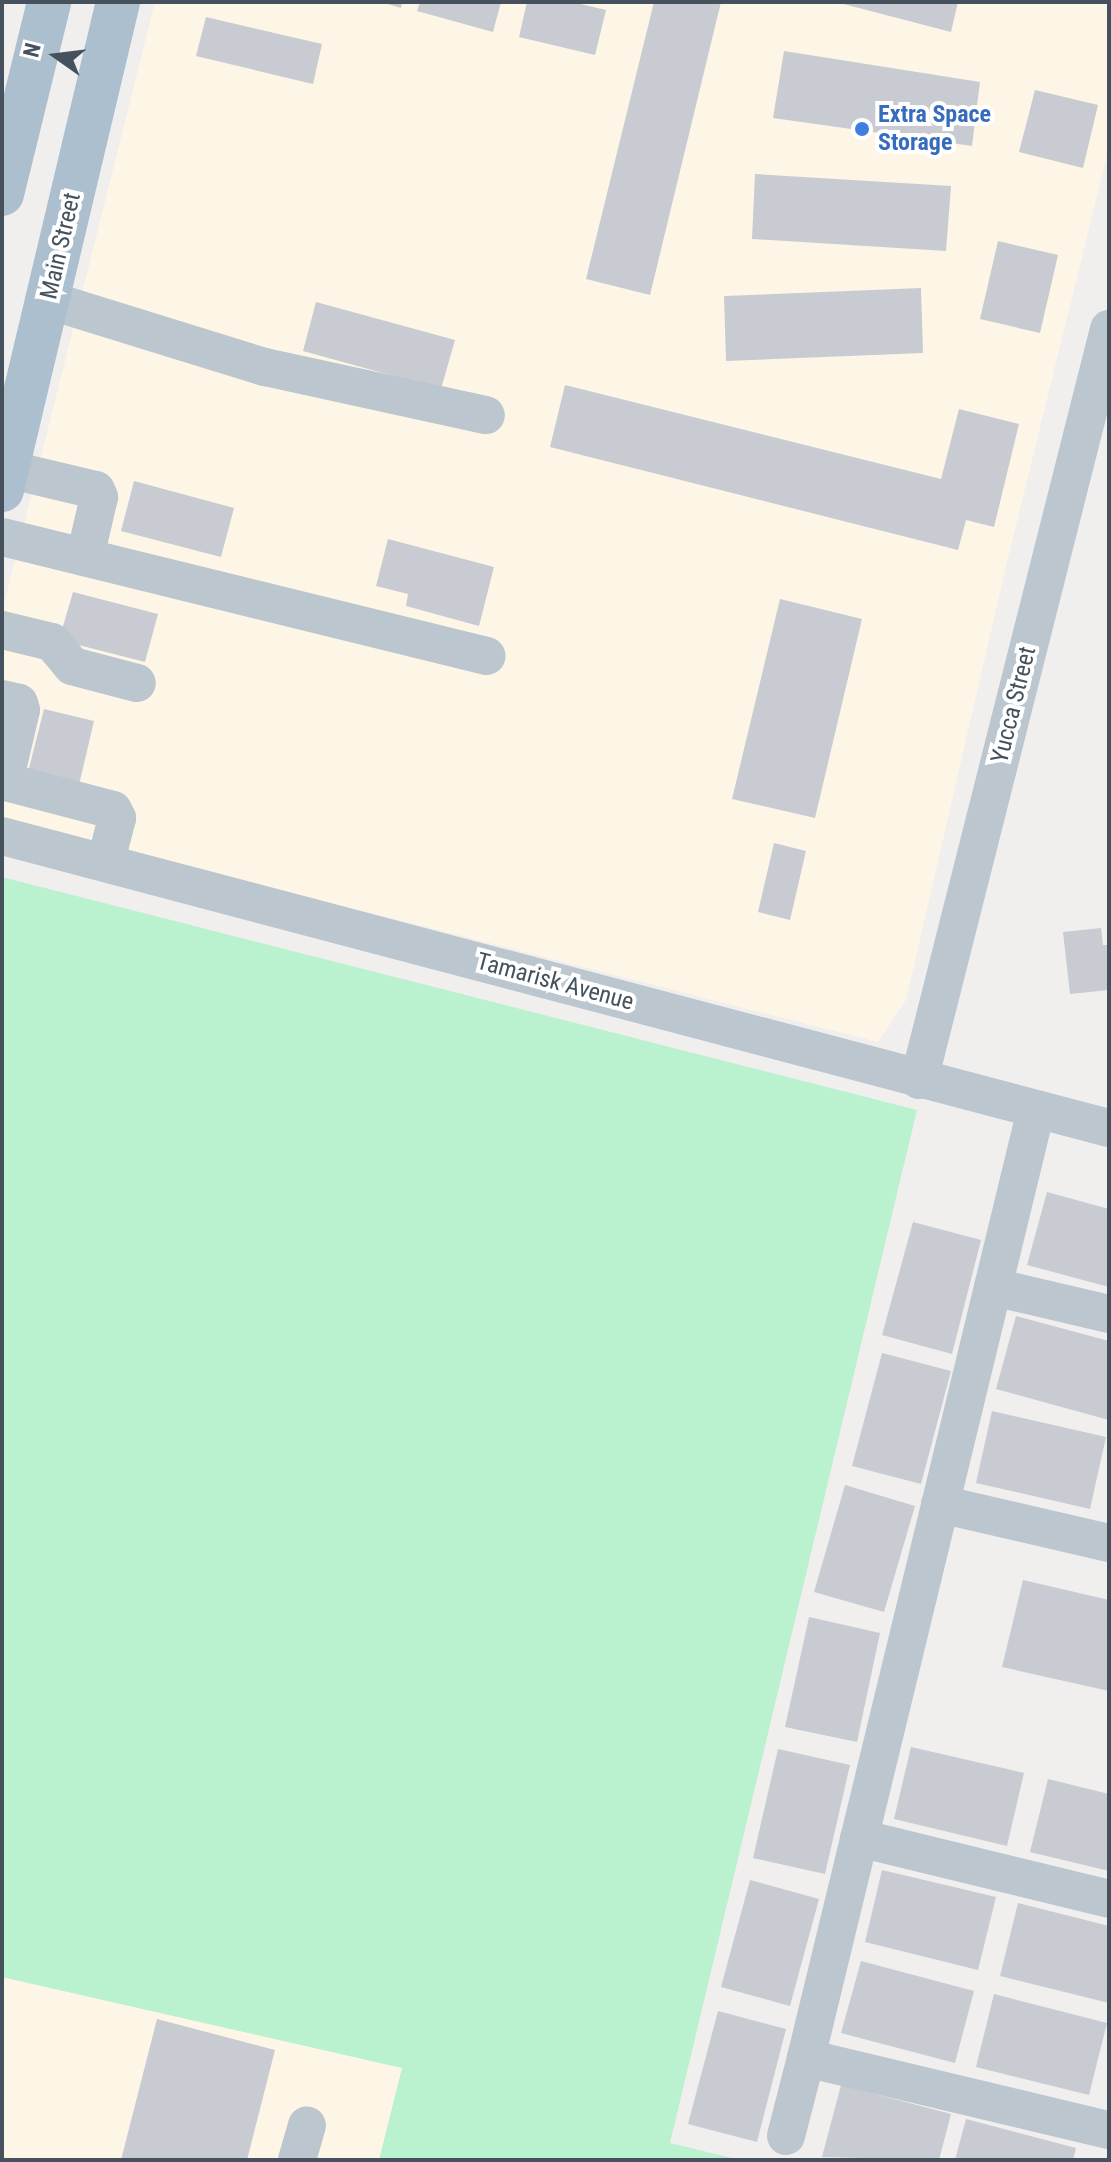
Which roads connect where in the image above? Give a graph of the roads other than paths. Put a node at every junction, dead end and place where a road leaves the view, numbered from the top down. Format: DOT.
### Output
graph roads {
  1 [pos="49,2"];
  2 [pos="115,5"];
  3 [pos="2,194"];
  4 [pos="48,300"];
  5 [pos="1109,329"];
  6 [pos="486,415"];
  7 [pos="4,479"];
  8 [pos="2,537"];
  9 [pos="85,557"];
  10 [pos="2,630"];
  11 [pos="487,656"];
  12 [pos="137,683"];
  13 [pos="2,699"];
  14 [pos="7,753"];
  15 [pos="2,836"];
  16 [pos="106,861"];
  17 [pos="919,1080"];
  18 [pos="1036,1110"];
  19 [pos="1109,1128"];
  20 [pos="993,1287"];
  21 [pos="1109,1314"];
  22 [pos="940,1504"];
  23 [pos="1109,1543"];
  24 [pos="859,1838"];
  25 [pos="1109,1899"];
  26 [pos="806,2058"];
  27 [pos="1109,2130"];
  28 [pos="786,2136"];
  29 [pos="1109,2153"];
  30 [pos="1107,2160"];
  1 -- 3 [label="main road"];
  2 -- 4 [label="main road, Main Street"];
  4 -- 6 [label="street"];
  4 -- 7 [label="main road, Main Street"];
  5 -- 17 [label="street, Yucca Street"];
  7 -- 9 [label="street"];
  8 -- 9 [label="street"];
  9 -- 11 [label="street"];
  10 -- 12 [label="street"];
  13 -- 14 [label="street"];
  14 -- 16 [label="street"];
  15 -- 16 [label="street, Tamarisk Avenue"];
  16 -- 17 [label="street, Tamarisk Avenue"];
  17 -- 18 [label="street, Tamarisk Avenue"];
  18 -- 19 [label="street, Tamarisk Avenue"];
  18 -- 20 [label="street"];
  20 -- 21 [label="street"];
  20 -- 22 [label="street"];
  22 -- 23 [label="street"];
  22 -- 24 [label="street"];
  24 -- 25 [label="street"];
  24 -- 26 [label="street"];
  26 -- 27 [label="street"];
  26 -- 28 [label="street"];
  29 -- 30 [label="street"];
}
